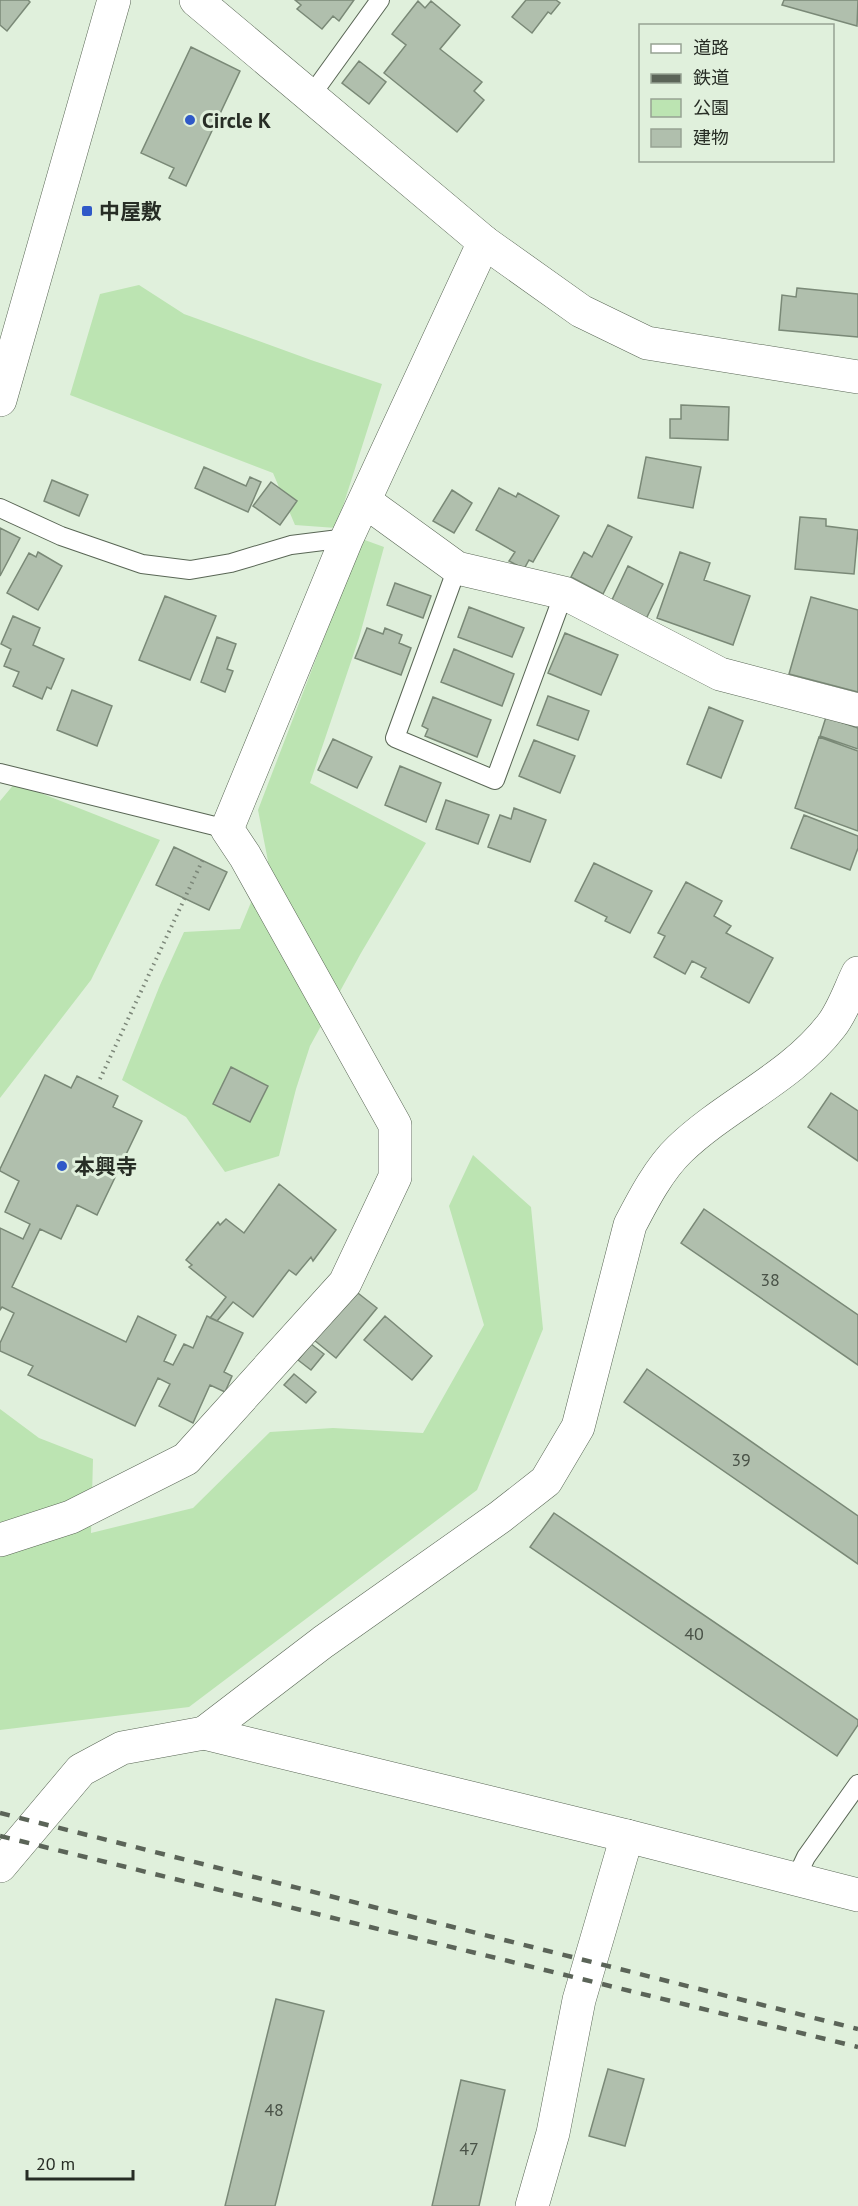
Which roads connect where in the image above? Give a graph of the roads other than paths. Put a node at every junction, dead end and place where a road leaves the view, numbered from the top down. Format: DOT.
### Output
graph roads {
  1 [pos="114,0"];
  2 [pos="196,0"];
  3 [pos="380,0"];
  4 [pos="310,97"];
  5 [pos="484,242"];
  6 [pos="858,377"];
  7 [pos="0,400"];
  8 [pos="363,504"];
  9 [pos="0,508"];
  10 [pos="347,538"];
  11 [pos="458,568"];
  12 [pos="564,593"];
  13 [pos="858,710"];
  14 [pos="0,773"];
  15 [pos="223,828"];
  16 [pos="858,973"];
  17 [pos="0,1540"];
  18 [pos="204,1733"];
  19 [pos="858,1784"];
  20 [pos="627,1836"];
  21 [pos="0,1866"];
  22 [pos="796,1878"];
  23 [pos="858,1895"];
  24 [pos="532,2206"];
  1 -- 7 [label="street"];
  2 -- 4 [label="street"];
  3 -- 4 [label="lane"];
  4 -- 5 [label="street"];
  5 -- 6 [label="street"];
  5 -- 8 [label="street"];
  8 -- 10 [label="street"];
  8 -- 11 [label="street"];
  9 -- 10 [label="lane"];
  10 -- 15 [label="street"];
  11 -- 12 [label="street"];
  11 -- 12 [label="lane"];
  12 -- 13 [label="street"];
  14 -- 15 [label="lane"];
  15 -- 17 [label="street"];
  16 -- 18 [label="street"];
  18 -- 20 [label="street"];
  18 -- 21 [label="street"];
  19 -- 22 [label="lane"];
  20 -- 22 [label="street"];
  20 -- 24 [label="street"];
  22 -- 23 [label="street"];
}
